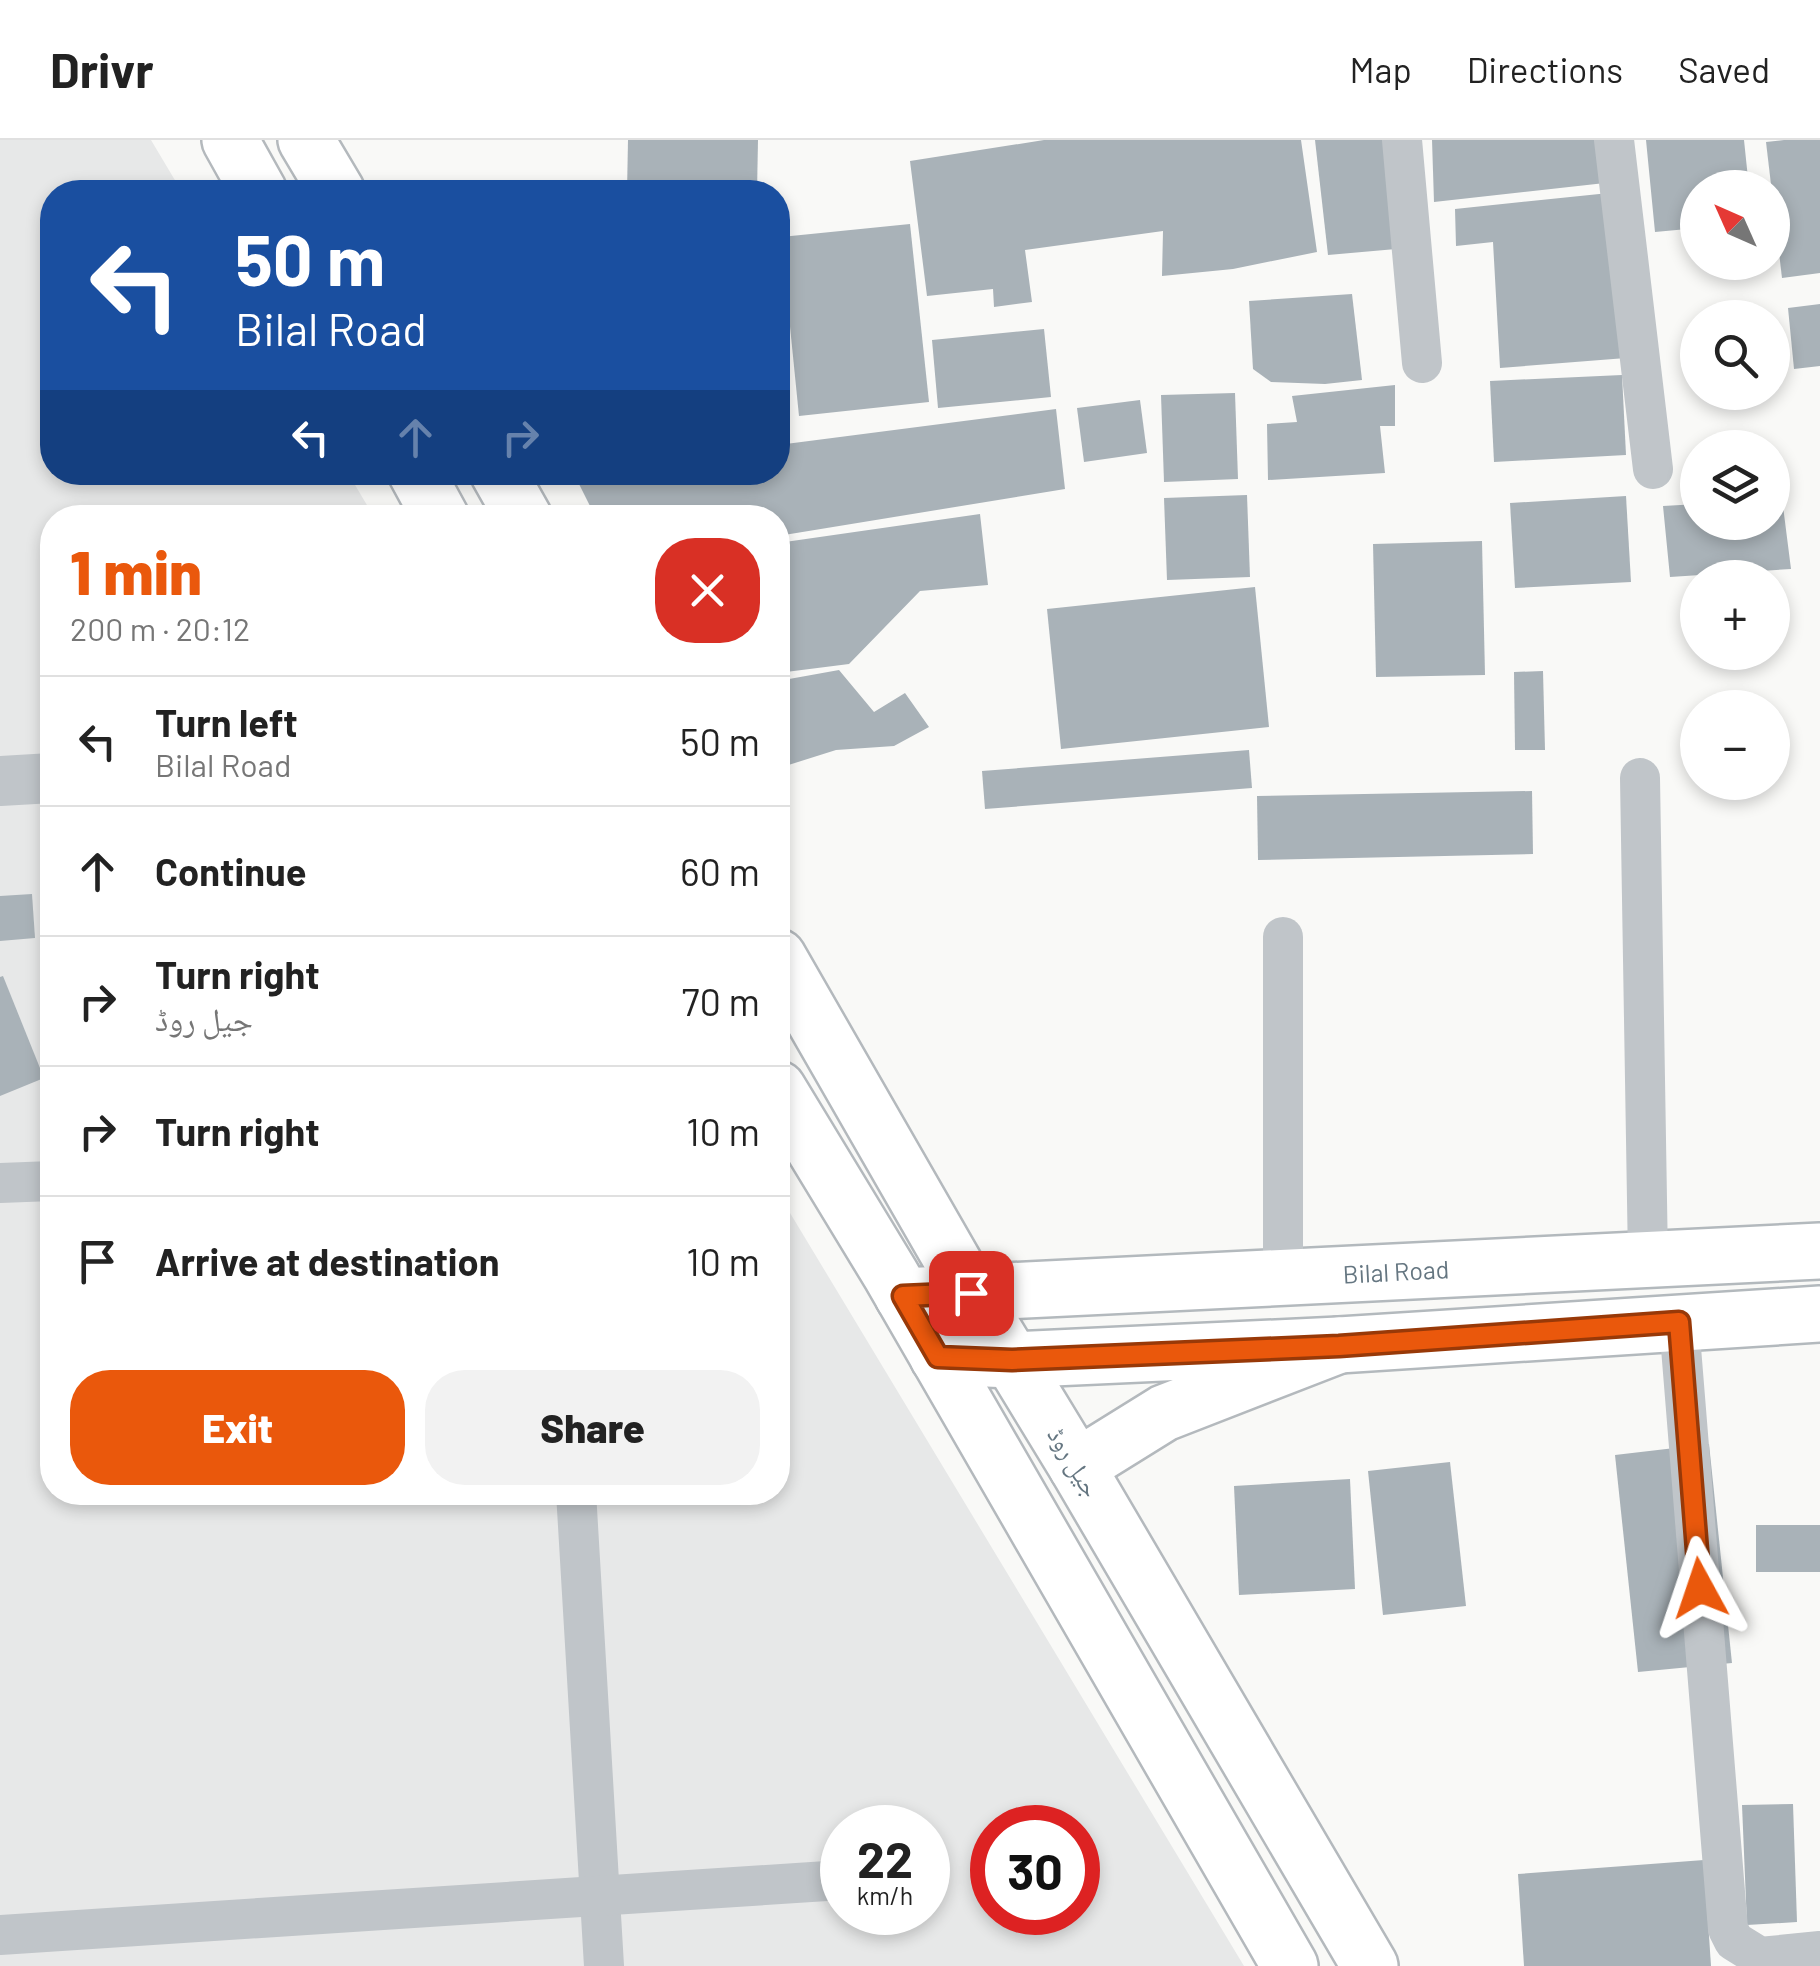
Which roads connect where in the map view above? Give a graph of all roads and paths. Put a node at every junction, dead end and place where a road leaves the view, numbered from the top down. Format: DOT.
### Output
graph roads {
  1 [pos="230,140"];
  2 [pos="306,140"];
  3 [pos="1402,140"];
  4 [pos="1614,140"];
  5 [pos="252,180"];
  6 [pos="330,180"];
  7 [pos="1422,362"];
  8 [pos="1652,469"];
  9 [pos="1640,778"];
  10 [pos="40,779"];
  11 [pos="0,781"];
  12 [pos="1283,938"];
  13 [pos="790,978"];
  14 [pos="790,1109"];
  15 [pos="40,1181"];
  16 [pos="0,1183"];
  17 [pos="1820,1251"];
  18 [pos="1648,1260"];
  19 [pos="1284,1278"];
  20 [pos="971,1293"];
  21 [pos="903,1296"];
  22 [pos="1820,1314"];
  23 [pos="1679,1322"];
  24 [pos="1339,1346"];
  25 [pos="938,1357"];
  26 [pos="1012,1360"];
  27 [pos="1077,1467"];
  28 [pos="577,1505"];
  29 [pos="820,1881"];
  30 [pos="600,1895"];
  31 [pos="0,1934"];
  32 [pos="1820,1952"];
  33 [pos="604,1966"];
  34 [pos="1290,1966"];
  35 [pos="1370,1966"];
  1 -- 5 [label="main road"];
  2 -- 6 [label="main road"];
  3 -- 7 [label="street"];
  4 -- 8 [label="street"];
  9 -- 18 [label="street"];
  10 -- 11 [label="street"];
  12 -- 19 [label="street"];
  13 -- 20 [label="main road, جیل روڈ"];
  14 -- 21 [label="main road"];
  15 -- 16 [label="street"];
  17 -- 18 [label="main road, Bilal Road"];
  18 -- 19 [label="main road, Bilal Road"];
  19 -- 20 [label="main road, Bilal Road"];
  20 -- 21 [label="main road, Bilal Road"];
  20 -- 26 [label="main road, جیل روڈ"];
  21 -- 25 [label="main road"];
  22 -- 23 [label="main road"];
  23 -- 24 [label="main road"];
  23 -- 32 [label="street"];
  24 -- 26 [label="main road"];
  24 -- 27 [label="main road"];
  25 -- 26 [label="main road"];
  25 -- 34 [label="main road"];
  26 -- 27 [label="main road, جیل روڈ"];
  27 -- 35 [label="main road, جیل روڈ"];
  28 -- 30 [label="street"];
  29 -- 30 [label="street"];
  30 -- 31 [label="street"];
  30 -- 33 [label="street"];
}
